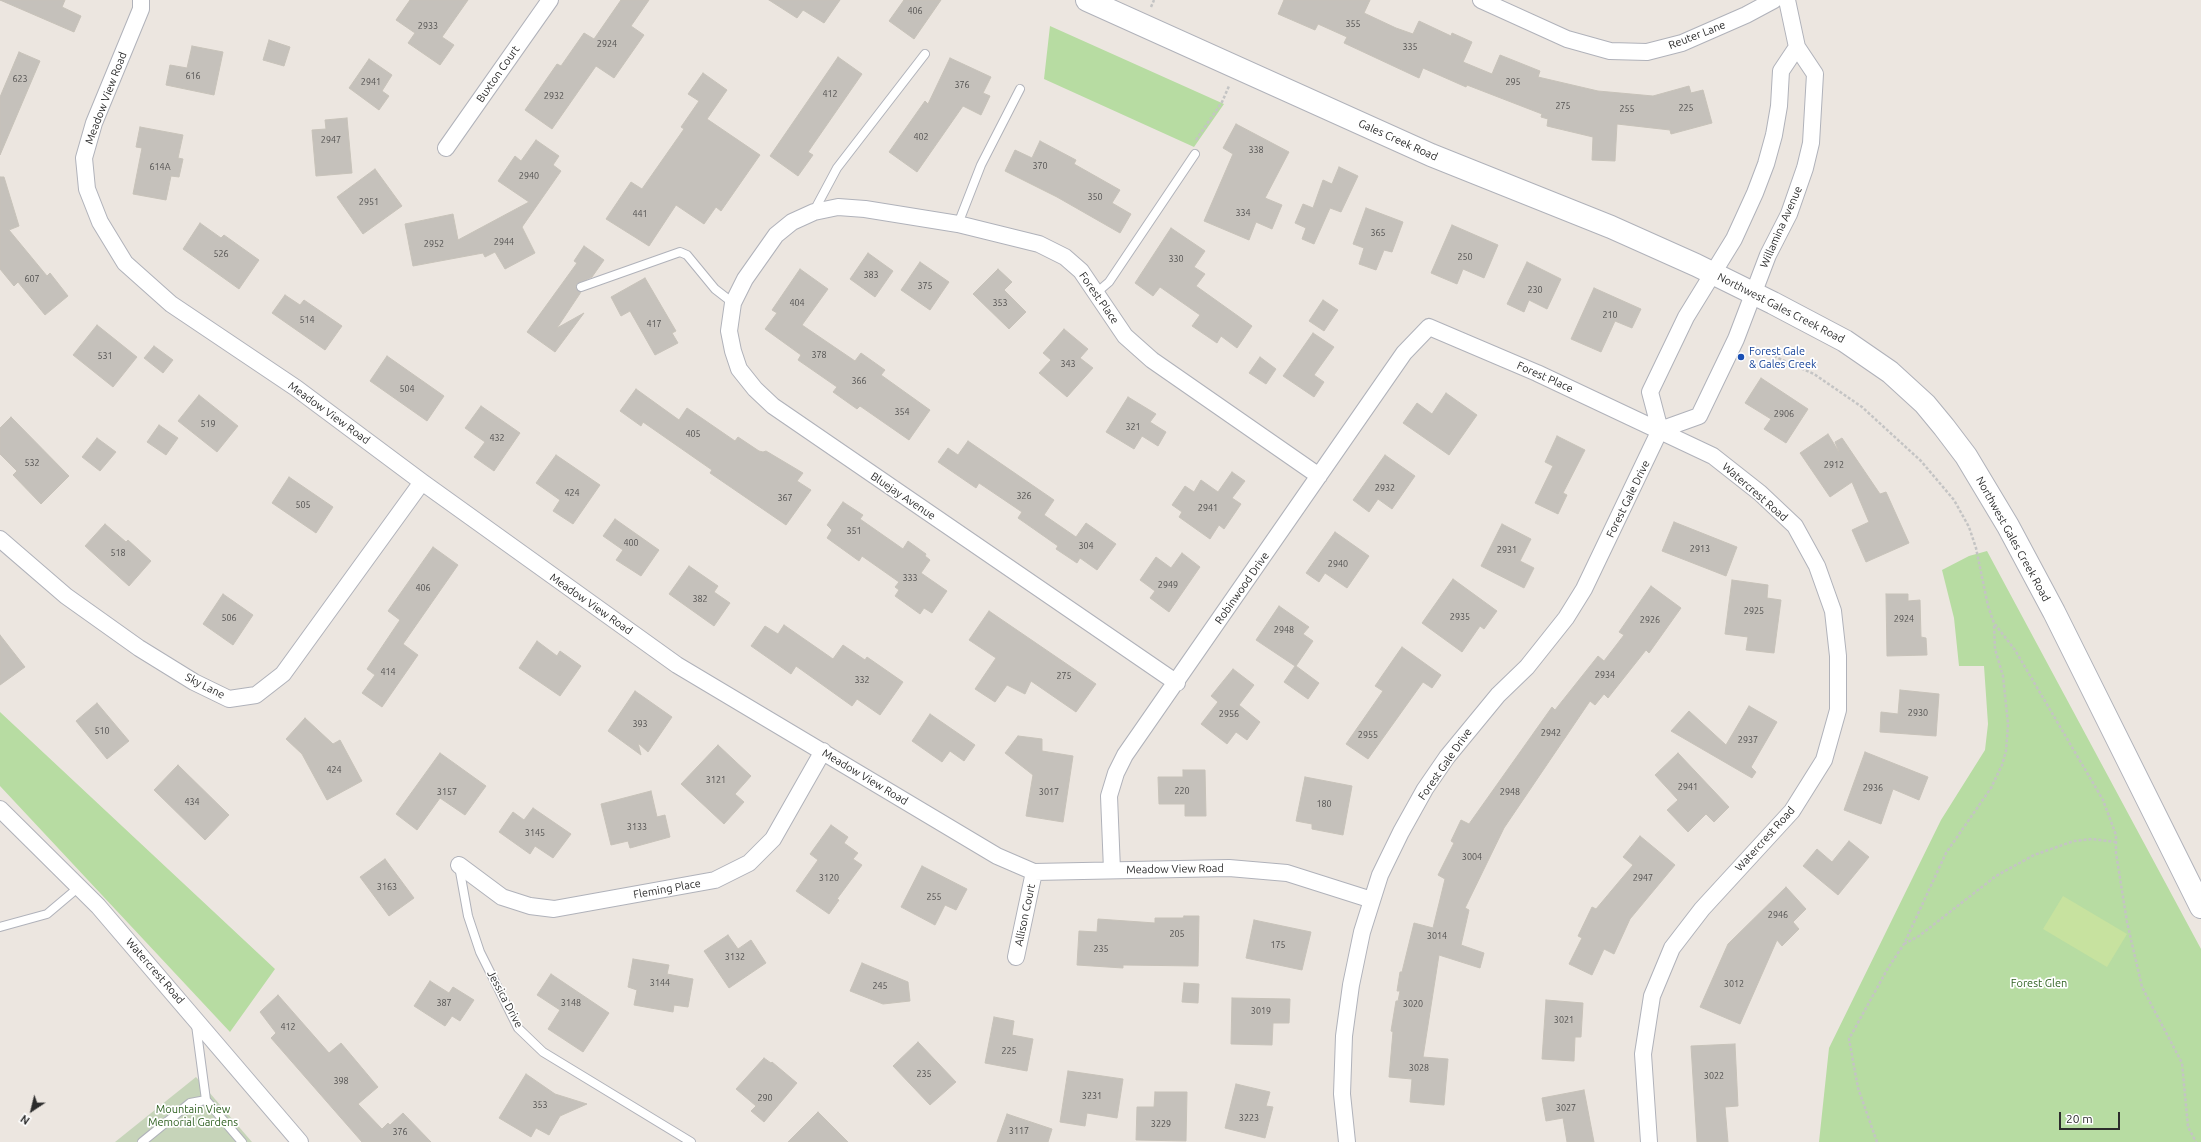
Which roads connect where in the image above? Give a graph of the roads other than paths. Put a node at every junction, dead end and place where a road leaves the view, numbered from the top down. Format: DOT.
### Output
graph roads {
  1 [pos="141,0"];
  2 [pos="550,0"];
  3 [pos="1087,0"];
  4 [pos="1481,0"];
  5 [pos="1774,0"];
  6 [pos="1787,0"];
  7 [pos="1797,46"];
  8 [pos="925,54"];
  9 [pos="1020,89"];
  10 [pos="446,148"];
  11 [pos="1195,154"];
  12 [pos="814,212"];
  13 [pos="958,224"];
  14 [pos="761,256"];
  15 [pos="1712,273"];
  16 [pos="581,287"];
  17 [pos="1753,293"];
  18 [pos="1096,294"];
  19 [pos="733,303"];
  20 [pos="1429,327"];
  21 [pos="1660,430"];
  22 [pos="1319,476"];
  23 [pos="422,482"];
  24 [pos="0,538"];
  25 [pos="1177,683"];
  26 [pos="823,751"];
  27 [pos="0,810"];
  28 [pos="459,866"];
  29 [pos="1112,870"];
  30 [pos="1034,872"];
  31 [pos="79,887"];
  32 [pos="1372,900"];
  33 [pos="2201,907"];
  34 [pos="0,927"];
  35 [pos="1016,957"];
  36 [pos="195,1018"];
  37 [pos="206,1100"];
  38 [pos="142,1142"];
  39 [pos="242,1142"];
  40 [pos="300,1142"];
  41 [pos="690,1142"];
  42 [pos="1346,1142"];
  43 [pos="1649,1142"];
  1 -- 23 [label="street, Meadow View Road"];
  2 -- 10 [label="street, Buxton Court"];
  3 -- 15 [label="main road, Gales Creek Road"];
  4 -- 5 [label="street, Reuter Lane"];
  6 -- 7 [label="street, Willamina Avenue"];
  7 -- 15 [label="street"];
  7 -- 17 [label="street, Willamina Avenue"];
  8 -- 12 [label="lane"];
  9 -- 13 [label="lane"];
  11 -- 18 [label="lane"];
  12 -- 13 [label="street, Forest Place"];
  12 -- 14 [label="street, Forest Place"];
  13 -- 18 [label="street, Forest Place"];
  14 -- 19 [label="street, Bluejay Avenue"];
  15 -- 17 [label="main road, Northwest Gales Creek Road"];
  15 -- 21 [label="street"];
  16 -- 19 [label="lane"];
  17 -- 21 [label="street"];
  17 -- 33 [label="main road, Northwest Gales Creek Road"];
  18 -- 22 [label="street, Forest Place"];
  19 -- 25 [label="street, Bluejay Avenue"];
  20 -- 21 [label="street, Forest Place"];
  20 -- 22 [label="street, Robinwood Drive"];
  21 -- 32 [label="street, Forest Gale Drive"];
  21 -- 43 [label="street, Watercrest Road"];
  22 -- 25 [label="street, Robinwood Drive"];
  23 -- 24 [label="street, Sky Lane"];
  23 -- 26 [label="street, Meadow View Road"];
  25 -- 29 [label="street, Robinwood Drive"];
  26 -- 28 [label="street, Fleming Place"];
  26 -- 30 [label="street, Meadow View Road"];
  27 -- 31 [label="street, Watercrest Road"];
  28 -- 41 [label="lane, Jessica Drive"];
  29 -- 30 [label="street, Meadow View Road"];
  29 -- 32 [label="street, Meadow View Road"];
  30 -- 35 [label="street, Allison Court"];
  31 -- 34 [label="lane"];
  31 -- 36 [label="street, Watercrest Road"];
  32 -- 42 [label="street, Forest Gale Drive"];
  36 -- 37 [label="lane"];
  36 -- 40 [label="street, Watercrest Road"];
  37 -- 38 [label="lane"];
  37 -- 39 [label="lane"];
}
